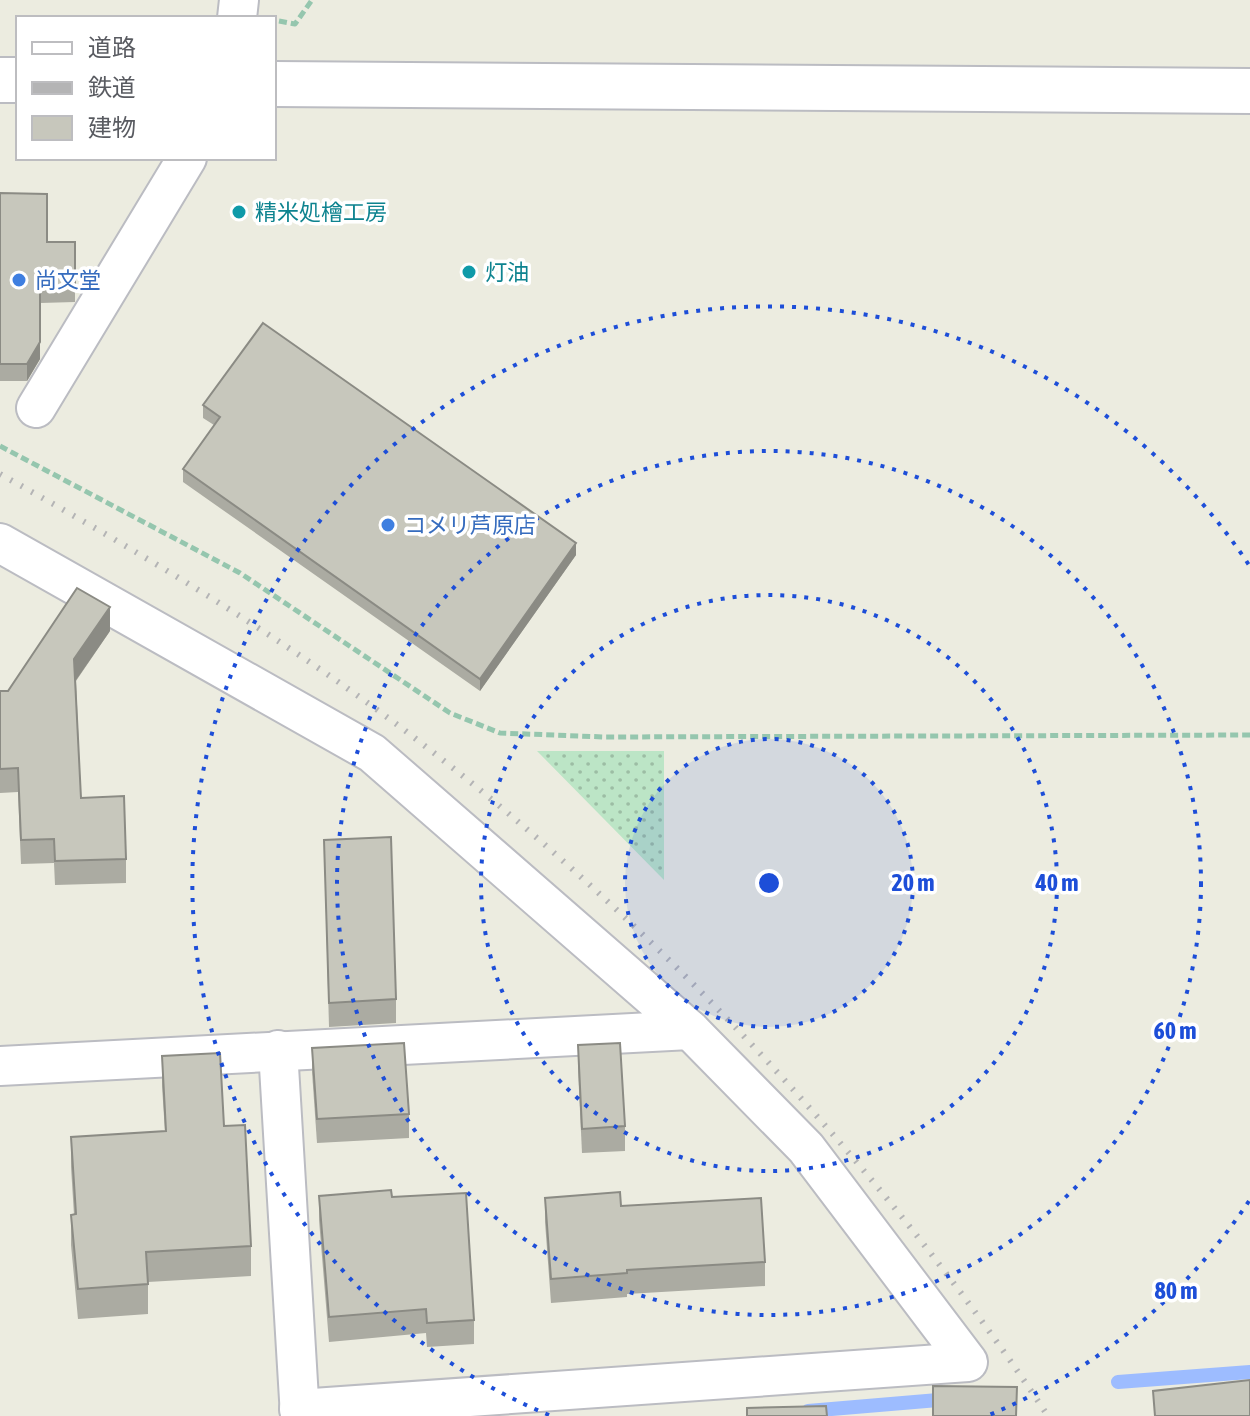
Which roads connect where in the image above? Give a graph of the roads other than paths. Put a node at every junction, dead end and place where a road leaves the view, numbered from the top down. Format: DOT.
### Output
graph roads {
  1 [pos="276,84"];
  2 [pos="1250,91"];
  3 [pos="186,160"];
  4 [pos="36,408"];
  5 [pos="0,543"];
  6 [pos="690,1030"];
  7 [pos="278,1050"];
  8 [pos="0,1066"];
  9 [pos="299,1412"];
  1 -- 2 [label="street"];
  3 -- 4 [label="street"];
  5 -- 6 [label="street"];
  6 -- 7 [label="street"];
  6 -- 9 [label="street"];
  7 -- 8 [label="street"];
  7 -- 9 [label="street"];
}
